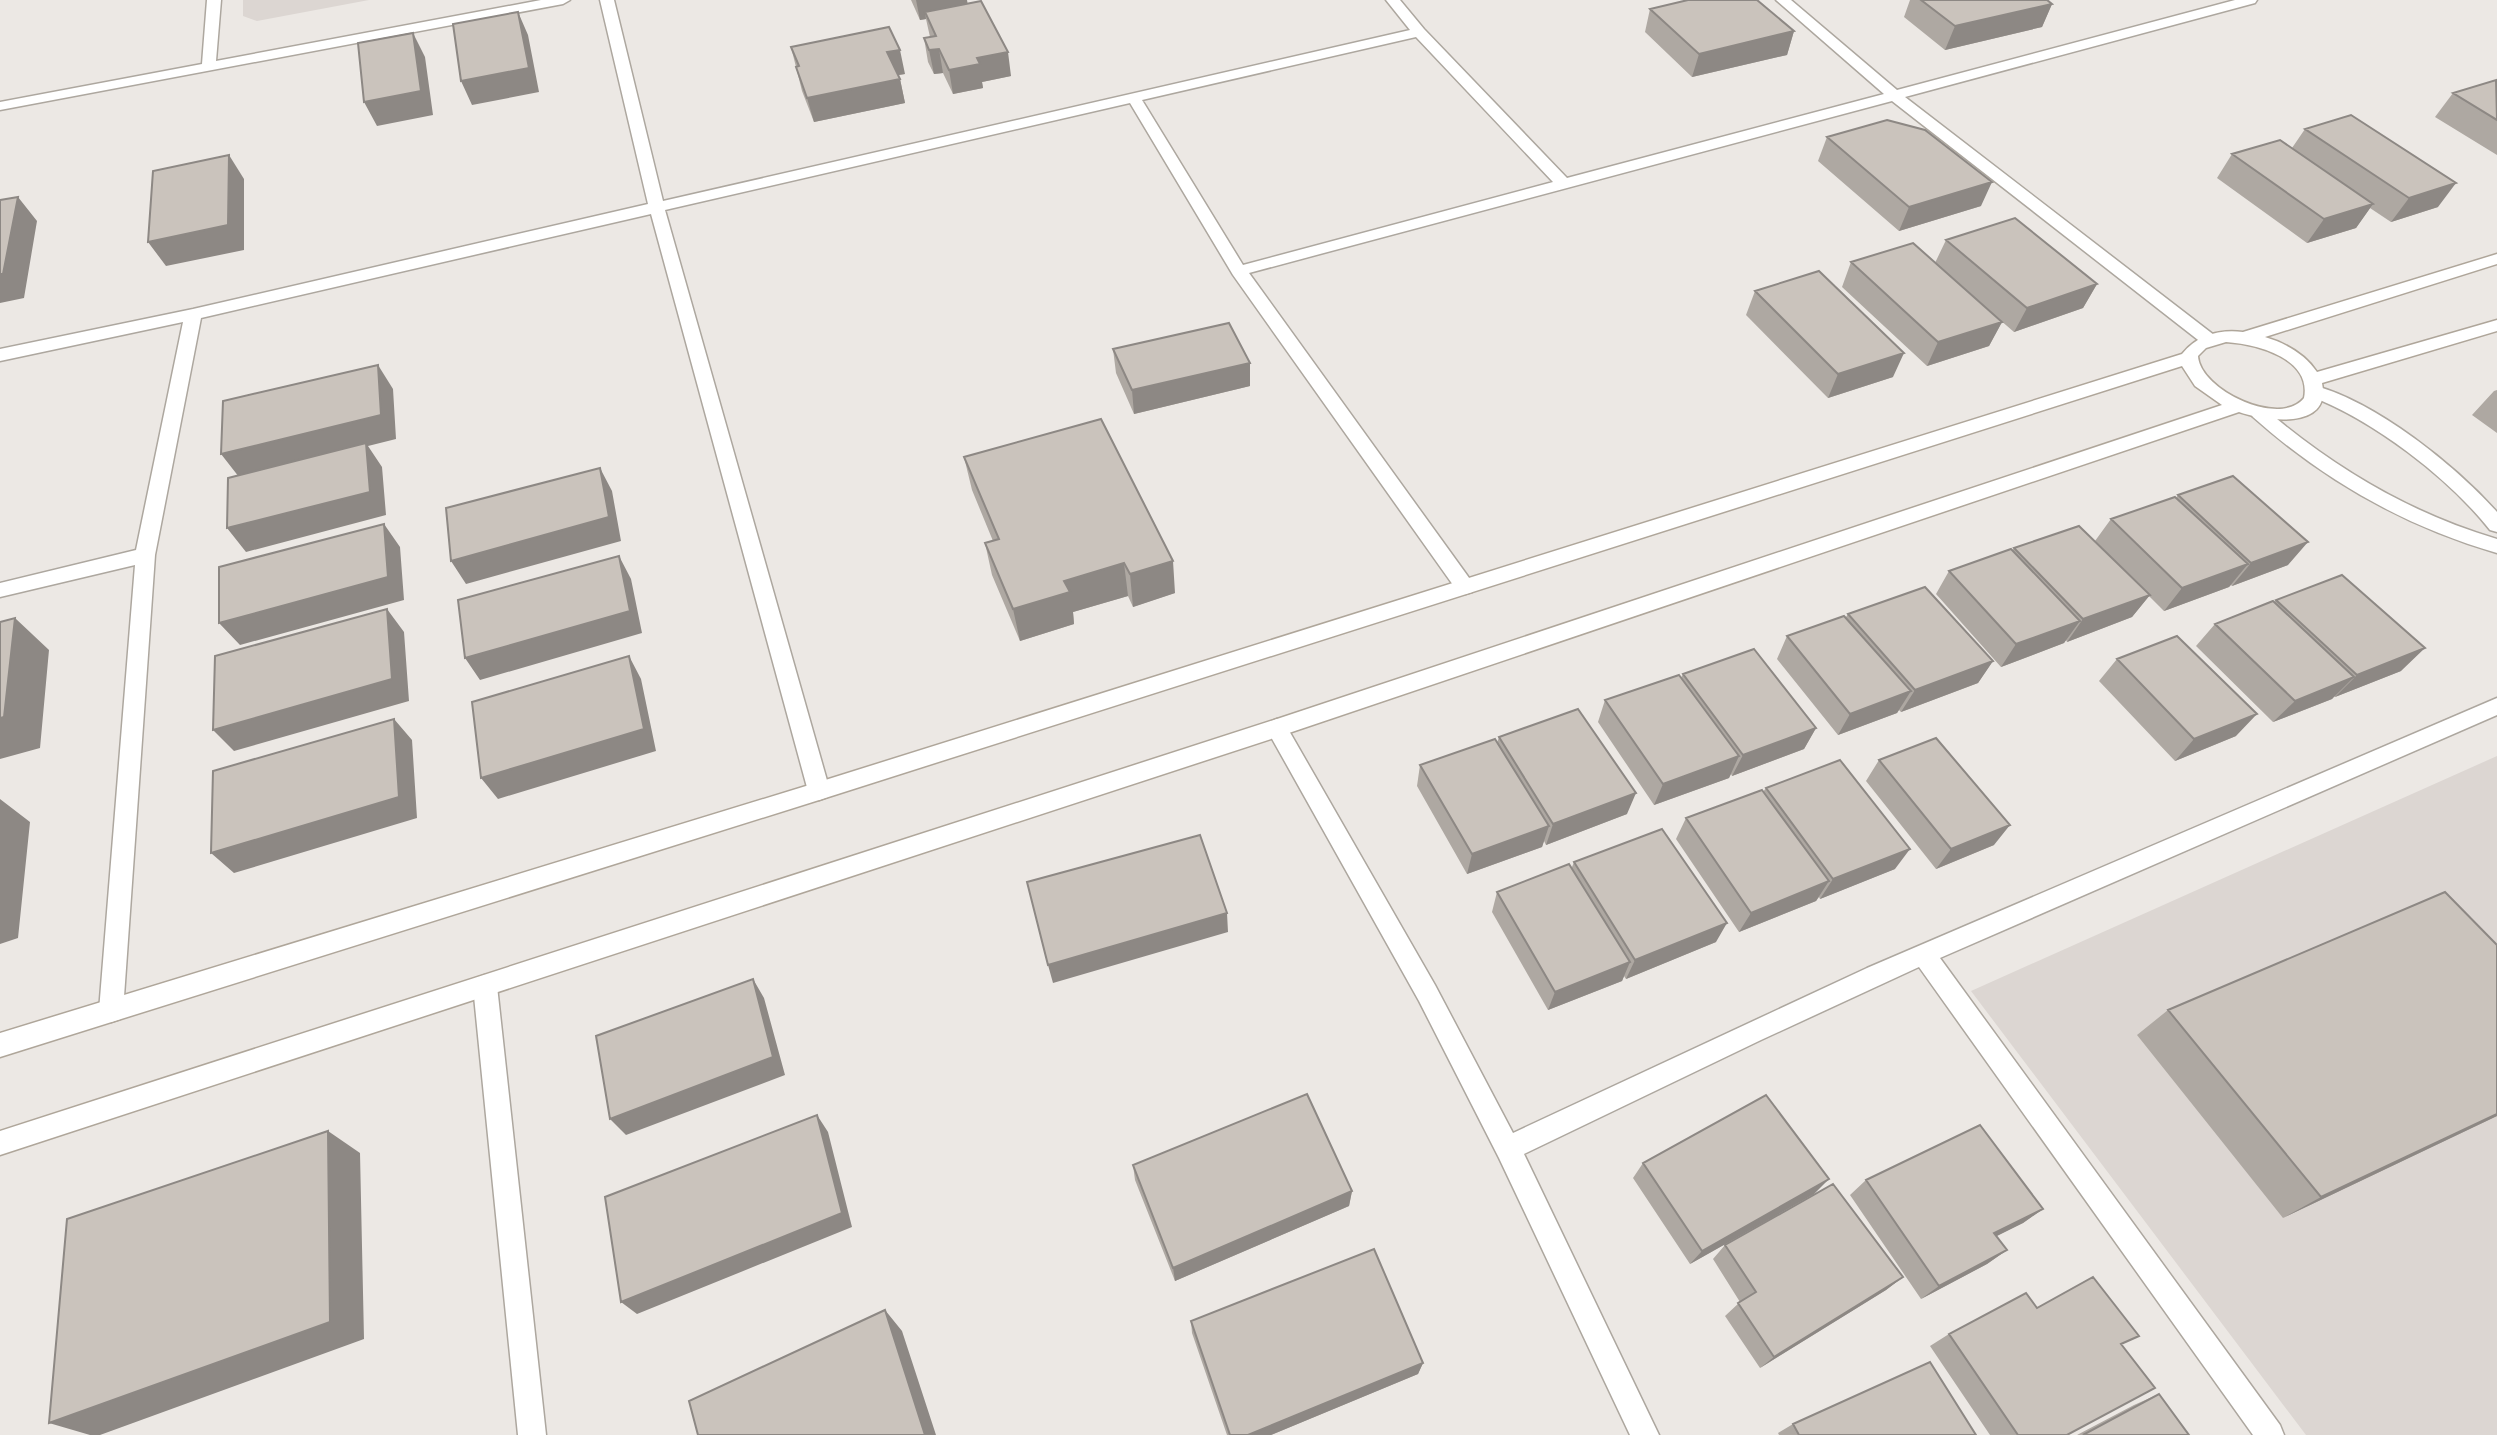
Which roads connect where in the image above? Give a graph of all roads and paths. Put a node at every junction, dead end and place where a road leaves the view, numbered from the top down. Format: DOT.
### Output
graph roads {
  1 [pos="214,0"];
  2 [pos="563,0"];
  3 [pos="607,0"];
  4 [pos="1393,0"];
  5 [pos="1783,0"];
  6 [pos="2250,0"];
  7 [pos="1419,33"];
  8 [pos="209,65"];
  9 [pos="1895,96"];
  10 [pos="1134,98"];
  11 [pos="0,106"];
  12 [pos="1563,183"];
  13 [pos="656,205"];
  14 [pos="2497,259"];
  15 [pos="1239,271"];
  16 [pos="193,314"];
  17 [pos="2497,325"];
  18 [pos="2246,337"];
  19 [pos="2208,339"];
  20 [pos="0,355"];
  21 [pos="2190,357"];
  22 [pos="2315,386"];
  23 [pos="2236,407"];
  24 [pos="2259,413"];
  25 [pos="2497,525"];
  26 [pos="2497,546"];
  27 [pos="145,555"];
  28 [pos="1465,587"];
  29 [pos="0,590"];
  30 [pos="2497,706"];
  31 [pos="1277,728"];
  32 [pos="819,791"];
  33 [pos="1925,956"];
  34 [pos="485,986"];
  35 [pos="111,1011"];
  36 [pos="0,1045"];
  37 [pos="0,1143"];
  38 [pos="1508,1149"];
  39 [pos="532,1435"];
  40 [pos="1645,1435"];
  41 [pos="2270,1435"];
  1 -- 8 [label="street"];
  2 -- 8 [label="street"];
  3 -- 13 [label="street"];
  4 -- 7 [label="street"];
  5 -- 9 [label="street"];
  6 -- 9 [label="street"];
  7 -- 10 [label="street"];
  7 -- 12 [label="street"];
  8 -- 11 [label="street"];
  9 -- 12 [label="street"];
  9 -- 19 [label="street"];
  10 -- 13 [label="street"];
  10 -- 15 [label="street"];
  12 -- 15 [label="street"];
  13 -- 16 [label="street"];
  13 -- 32 [label="street"];
  14 -- 18 [label="street"];
  15 -- 28 [label="street"];
  16 -- 20 [label="street"];
  16 -- 27 [label="street"];
  17 -- 22 [label="street"];
  18 -- 19 [label="street"];
  18 -- 22 [label="street"];
  19 -- 21 [label="street"];
  21 -- 23 [label="street"];
  21 -- 28 [label="street"];
  22 -- 24 [label="street"];
  22 -- 25 [label="street"];
  23 -- 24 [label="street"];
  23 -- 31 [label="street"];
  24 -- 26 [label="street"];
  27 -- 29 [label="street"];
  27 -- 35 [label="street"];
  28 -- 32 [label="street"];
  30 -- 33 [label="street"];
  31 -- 34 [label="street"];
  31 -- 38 [label="street"];
  32 -- 35 [label="street"];
  33 -- 38 [label="street"];
  33 -- 41 [label="street"];
  34 -- 37 [label="street"];
  34 -- 39 [label="street"];
  35 -- 36 [label="street"];
  38 -- 40 [label="street"];
}
